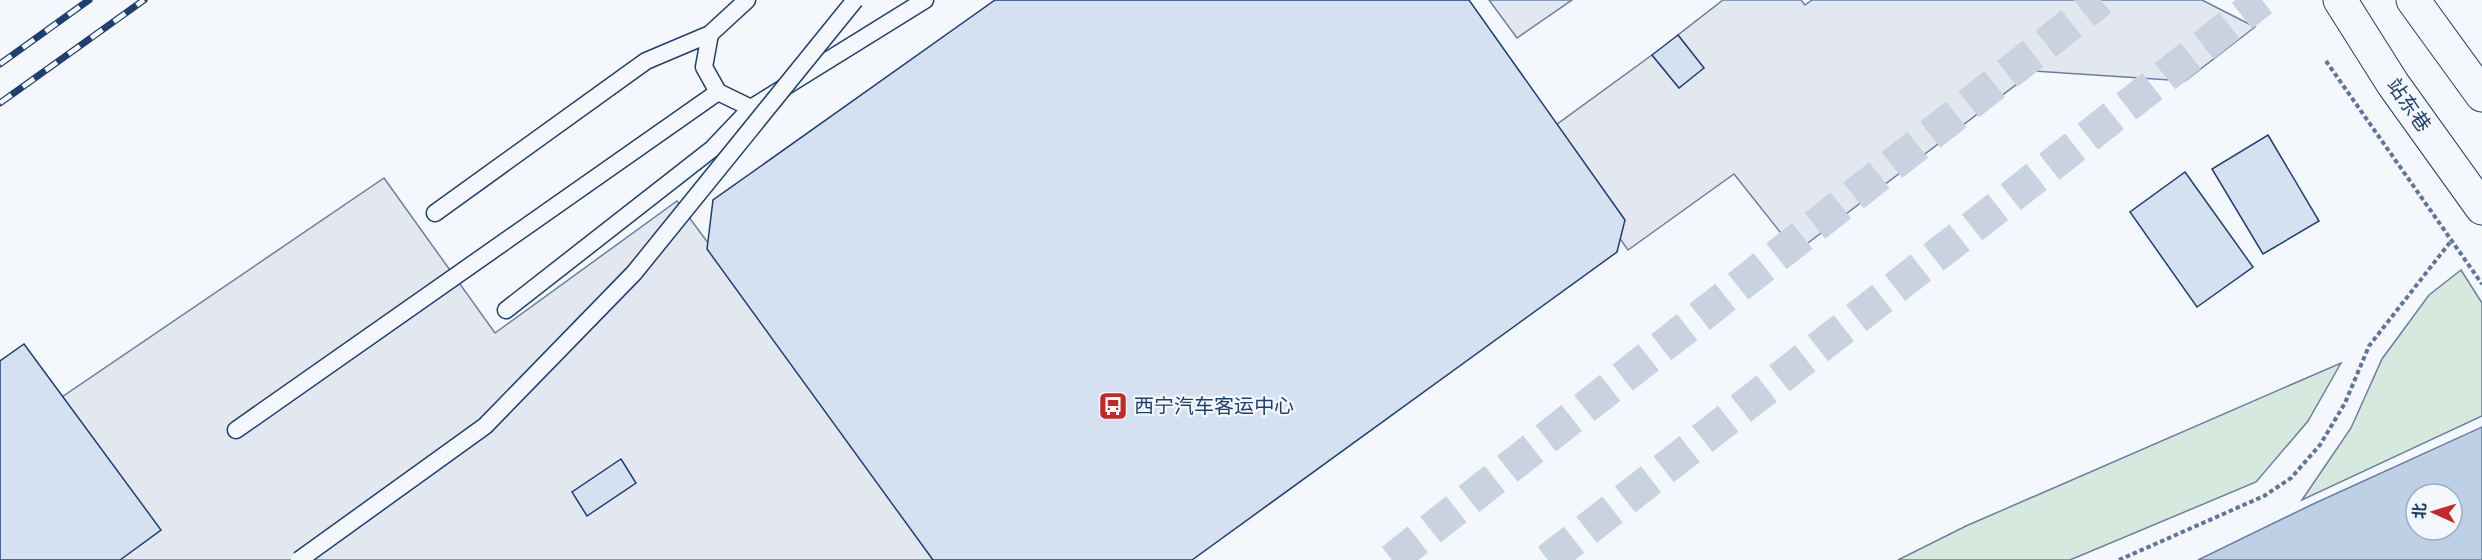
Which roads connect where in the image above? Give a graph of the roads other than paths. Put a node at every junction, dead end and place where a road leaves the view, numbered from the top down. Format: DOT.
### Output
graph roads {
  1 [pos="747,0"];
  2 [pos="855,0"];
  3 [pos="925,0"];
  4 [pos="2340,0"];
  5 [pos="2413,0"];
  6 [pos="710,34"];
  7 [pos="718,92"];
  8 [pos="2482,95"];
  9 [pos="751,108"];
  10 [pos="2482,208"];
  11 [pos="435,213"];
  12 [pos="506,310"];
  13 [pos="236,430"];
  14 [pos="299,560"];
  1 -- 6 [label="lane"];
  2 -- 14 [label="lane, bridge"];
  3 -- 9 [label="lane"];
  4 -- 10 [label="main road, 站东巷"];
  5 -- 8 [label="main road"];
  6 -- 7 [label="lane"];
  6 -- 11 [label="lane"];
  7 -- 9 [label="lane"];
  7 -- 13 [label="lane"];
  9 -- 12 [label="lane"];
}
